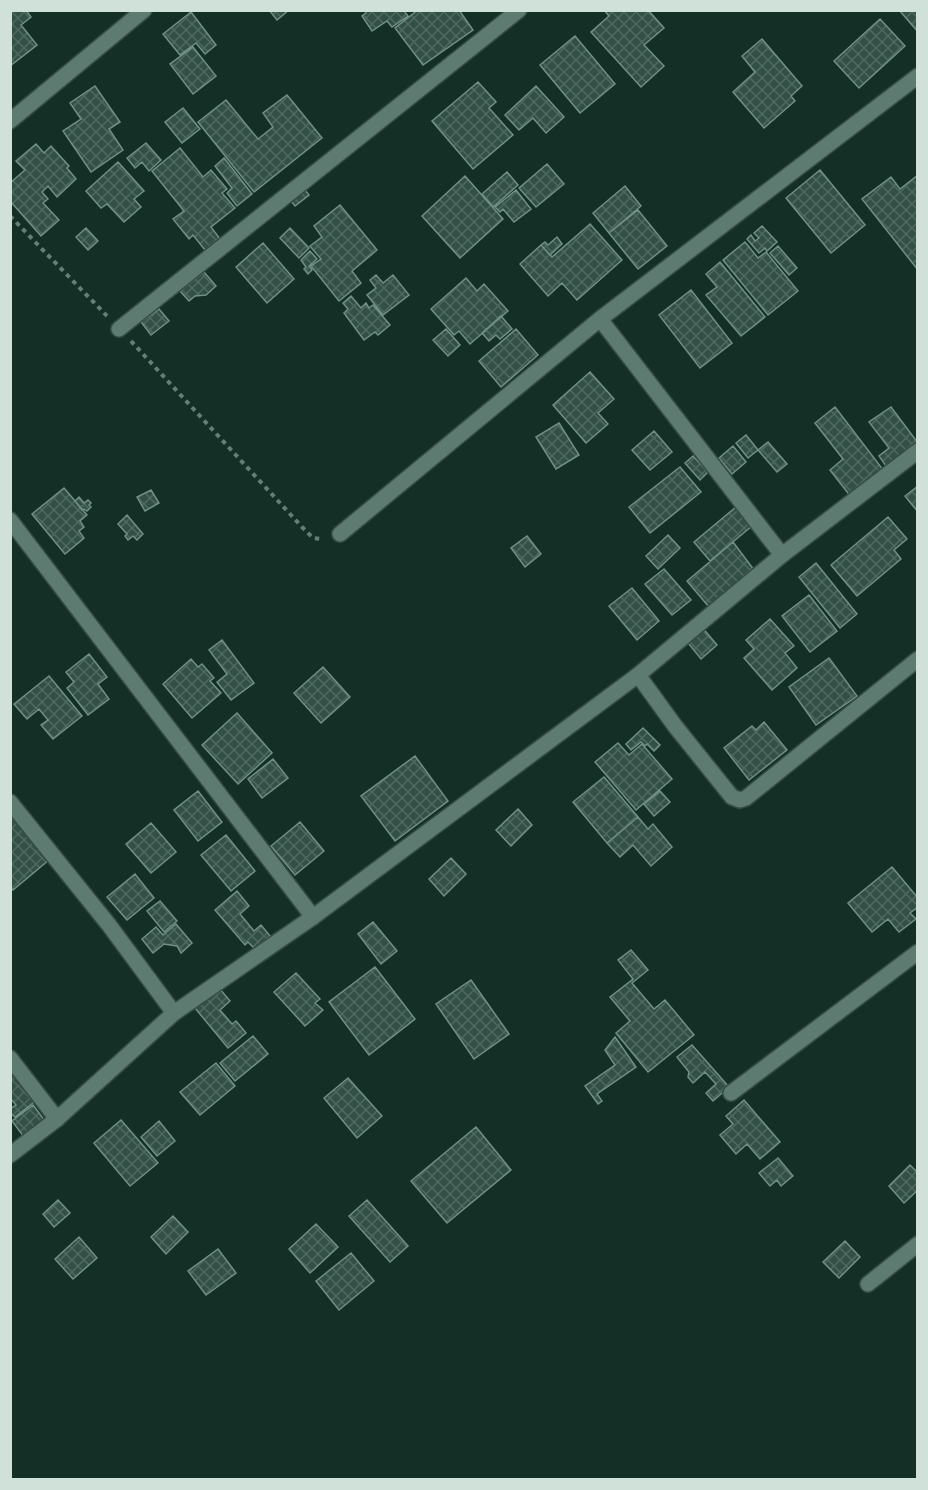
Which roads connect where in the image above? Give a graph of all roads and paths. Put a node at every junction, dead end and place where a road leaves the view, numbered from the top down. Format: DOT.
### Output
graph roads {
  1 [pos="144,10"];
  2 [pos="519,10"];
  3 [pos="918,76"];
  4 [pos="10,121"];
  5 [pos="10,216"];
  6 [pos="600,319"];
  7 [pos="119,329"];
  8 [pos="918,451"];
  9 [pos="10,520"];
  10 [pos="340,534"];
  11 [pos="782,555"];
  12 [pos="918,659"];
  13 [pos="638,675"];
  14 [pos="10,802"];
  15 [pos="313,917"];
  16 [pos="918,952"];
  17 [pos="174,1013"];
  18 [pos="10,1058"];
  19 [pos="731,1093"];
  20 [pos="57,1119"];
  21 [pos="10,1155"];
  22 [pos="918,1244"];
  23 [pos="868,1284"];
  1 -- 4 [label="street"];
  2 -- 7 [label="street"];
  3 -- 6 [label="street"];
  5 -- 7 [label="path"];
  6 -- 10 [label="street"];
  6 -- 11 [label="street"];
  7 -- 10 [label="path"];
  8 -- 11 [label="street"];
  9 -- 15 [label="street"];
  11 -- 13 [label="street"];
  12 -- 13 [label="street"];
  13 -- 15 [label="street"];
  14 -- 17 [label="street"];
  15 -- 17 [label="street"];
  16 -- 19 [label="street"];
  17 -- 20 [label="street"];
  18 -- 20 [label="street"];
  20 -- 21 [label="street"];
  22 -- 23 [label="street"];
}
